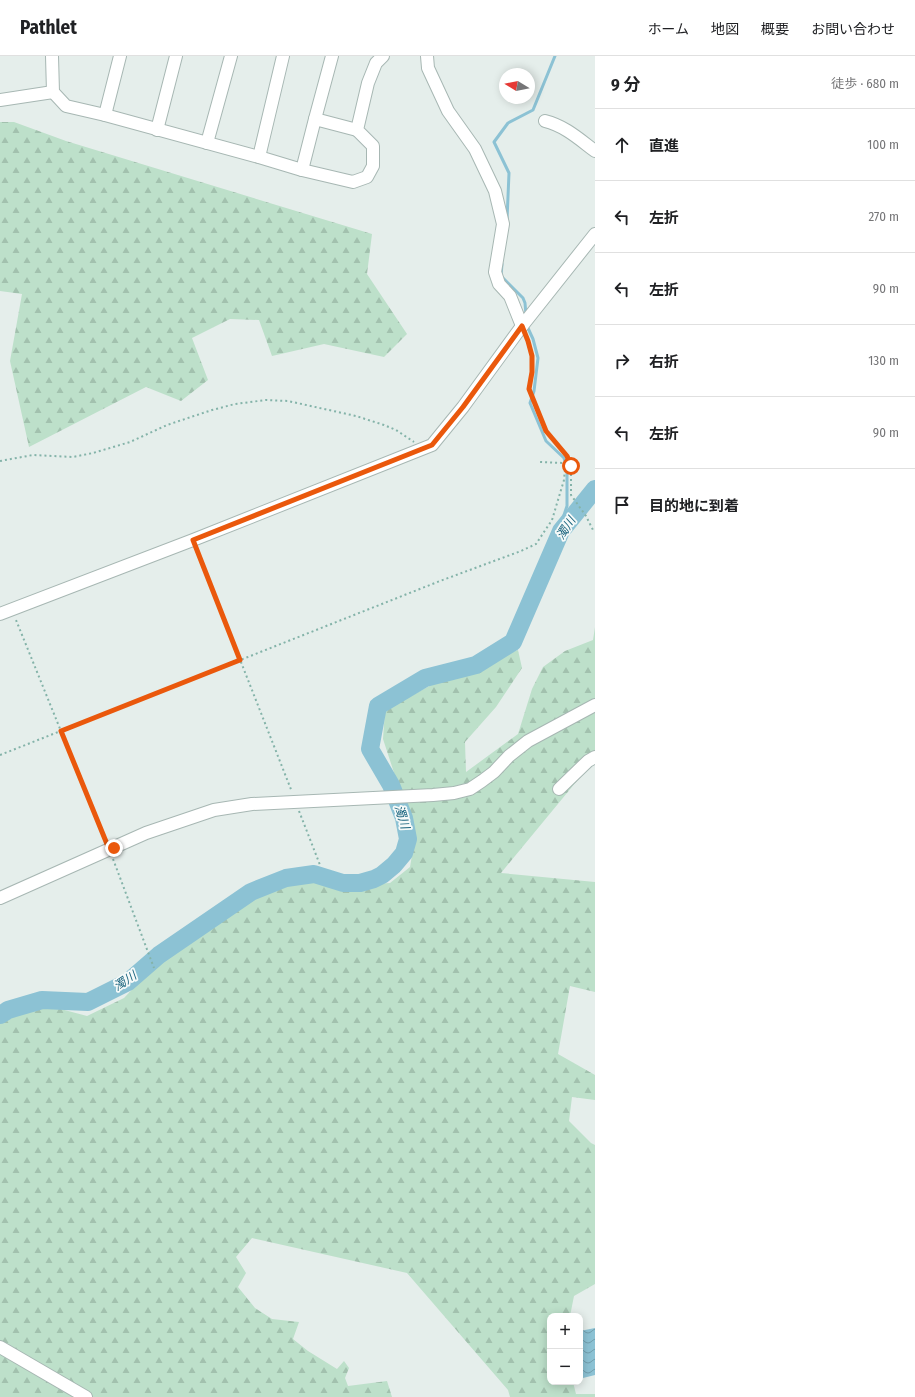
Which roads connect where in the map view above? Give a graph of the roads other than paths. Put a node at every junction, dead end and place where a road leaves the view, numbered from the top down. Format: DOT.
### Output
graph roads {
  1 [pos="52,56"];
  2 [pos="120,56"];
  3 [pos="176,56"];
  4 [pos="232,56"];
  5 [pos="283,56"];
  6 [pos="332,56"];
  7 [pos="383,56"];
  8 [pos="427,56"];
  9 [pos="54,92"];
  10 [pos="0,100"];
  11 [pos="105,115"];
  12 [pos="315,118"];
  13 [pos="545,121"];
  14 [pos="157,130"];
  15 [pos="357,130"];
  16 [pos="207,142"];
  17 [pos="595,151"];
  18 [pos="259,156"];
  19 [pos="302,170"];
  20 [pos="595,234"];
  21 [pos="525,322"];
  22 [pos="0,614"];
  23 [pos="595,705"];
  24 [pos="595,756"];
  25 [pos="559,789"];
  26 [pos="0,898"];
  27 [pos="0,1348"];
  28 [pos="86,1397"];
  1 -- 9 [label="street"];
  2 -- 11 [label="street"];
  3 -- 14 [label="street"];
  4 -- 16 [label="street"];
  5 -- 18 [label="street"];
  6 -- 12 [label="street"];
  7 -- 15 [label="street"];
  8 -- 21 [label="street"];
  9 -- 10 [label="street"];
  9 -- 11 [label="street"];
  11 -- 14 [label="street"];
  12 -- 15 [label="street"];
  12 -- 19 [label="street"];
  13 -- 17 [label="street"];
  14 -- 16 [label="street"];
  15 -- 19 [label="street"];
  16 -- 18 [label="street"];
  18 -- 19 [label="street"];
  20 -- 21 [label="street"];
  21 -- 22 [label="street"];
  23 -- 26 [label="street"];
  24 -- 25 [label="street"];
  27 -- 28 [label="street"];
}
